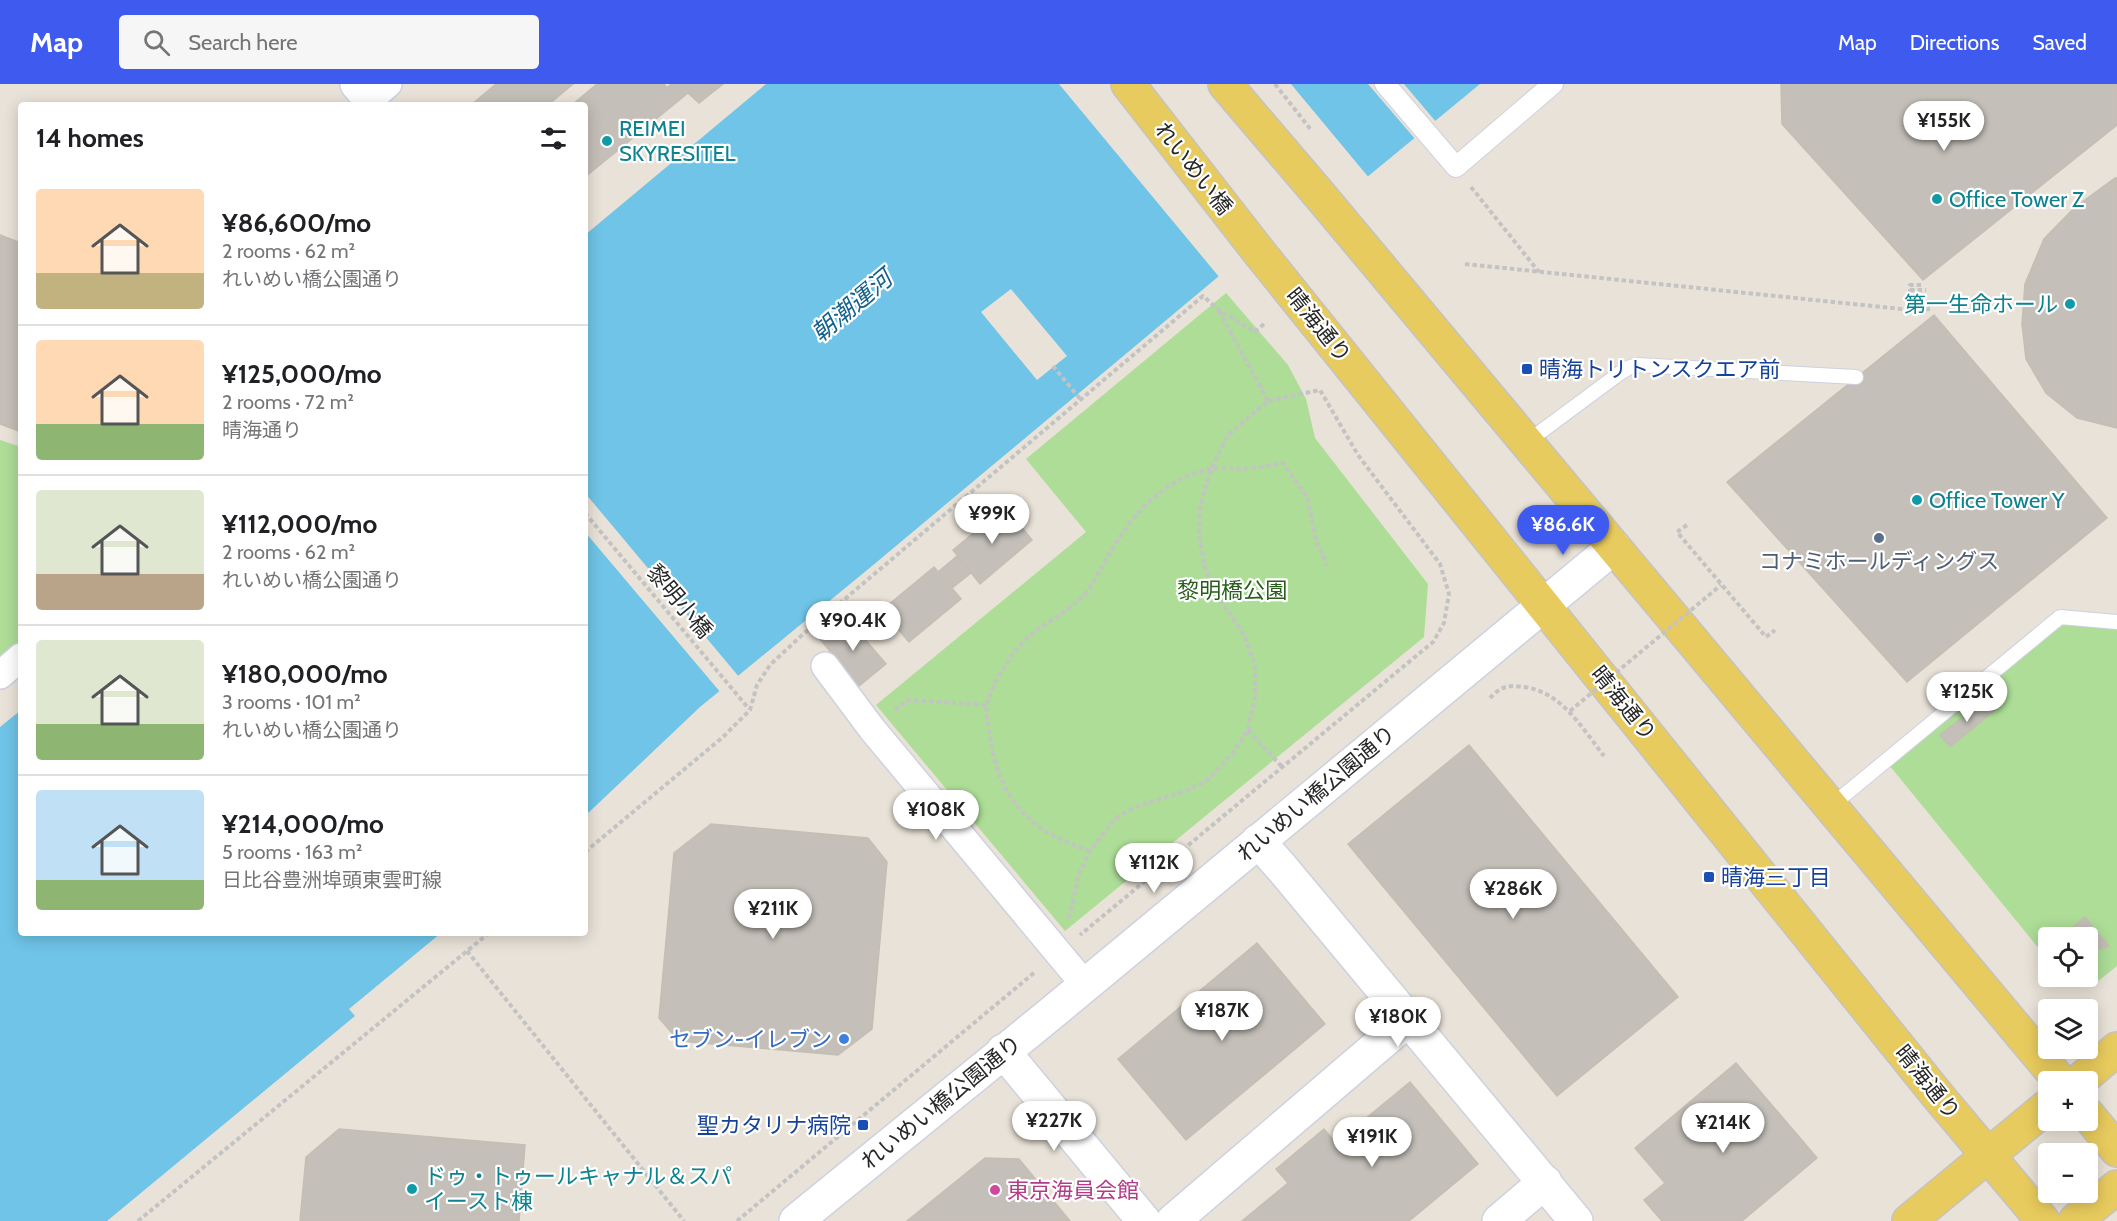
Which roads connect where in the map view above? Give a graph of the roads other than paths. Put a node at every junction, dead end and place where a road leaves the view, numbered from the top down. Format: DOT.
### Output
graph roads {
  1 [pos="1128,84"];
  2 [pos="1225,84"];
  3 [pos="1385,84"];
  4 [pos="1553,84"];
  5 [pos="1259,252"];
  6 [pos="1856,377"];
  7 [pos="1527,442"];
  8 [pos="1614,547"];
  9 [pos="1545,605"];
  10 [pos="2117,622"];
  11 [pos="18,660"];
  12 [pos="825,666"];
  13 [pos="0,675"];
  14 [pos="1830,806"];
  15 [pos="1258,841"];
  16 [pos="1085,985"];
  17 [pos="1408,1020"];
  18 [pos="2117,1048"];
  19 [pos="1003,1051"];
  20 [pos="2052,1071"];
  21 [pos="2091,1071"];
  22 [pos="2038,1114"];
  23 [pos="2098,1127"];
  24 [pos="2117,1150"];
  25 [pos="1988,1155"];
  26 [pos="1545,1182"];
  27 [pos="2117,1186"];
  28 [pos="795,1221"];
  29 [pos="1144,1221"];
  30 [pos="1173,1221"];
  31 [pos="1499,1221"];
  32 [pos="1576,1221"];
  33 [pos="1909,1221"];
  34 [pos="2043,1221"];
  35 [pos="2075,1221"];
  1 -- 5 [label="main road, れいめい橋"];
  2 -- 7 [label="main road"];
  3 -- 4 [label="street"];
  5 -- 9 [label="main road, 晴海通り"];
  6 -- 7 [label="lane"];
  7 -- 8 [label="main road"];
  8 -- 9 [label="street, れいめい橋公園通り"];
  8 -- 14 [label="main road"];
  9 -- 15 [label="street, れいめい橋公園通り"];
  9 -- 25 [label="main road, 晴海通り"];
  10 -- 14 [label="lane"];
  11 -- 13 [label="street"];
  12 -- 16 [label="street"];
  14 -- 20 [label="main road"];
  15 -- 16 [label="street, れいめい橋公園通り"];
  15 -- 17 [label="street"];
  16 -- 19 [label="street, れいめい橋公園通り"];
  17 -- 26 [label="street"];
  17 -- 30 [label="street"];
  18 -- 21 [label="main road"];
  19 -- 28 [label="street, れいめい橋公園通り"];
  19 -- 29 [label="street"];
  22 -- 25 [label="main road"];
  23 -- 24 [label="main road"];
  25 -- 33 [label="main road"];
  25 -- 34 [label="main road, 晴海通り"];
  26 -- 31 [label="street"];
  26 -- 32 [label="street"];
  27 -- 35 [label="main road"];
}
